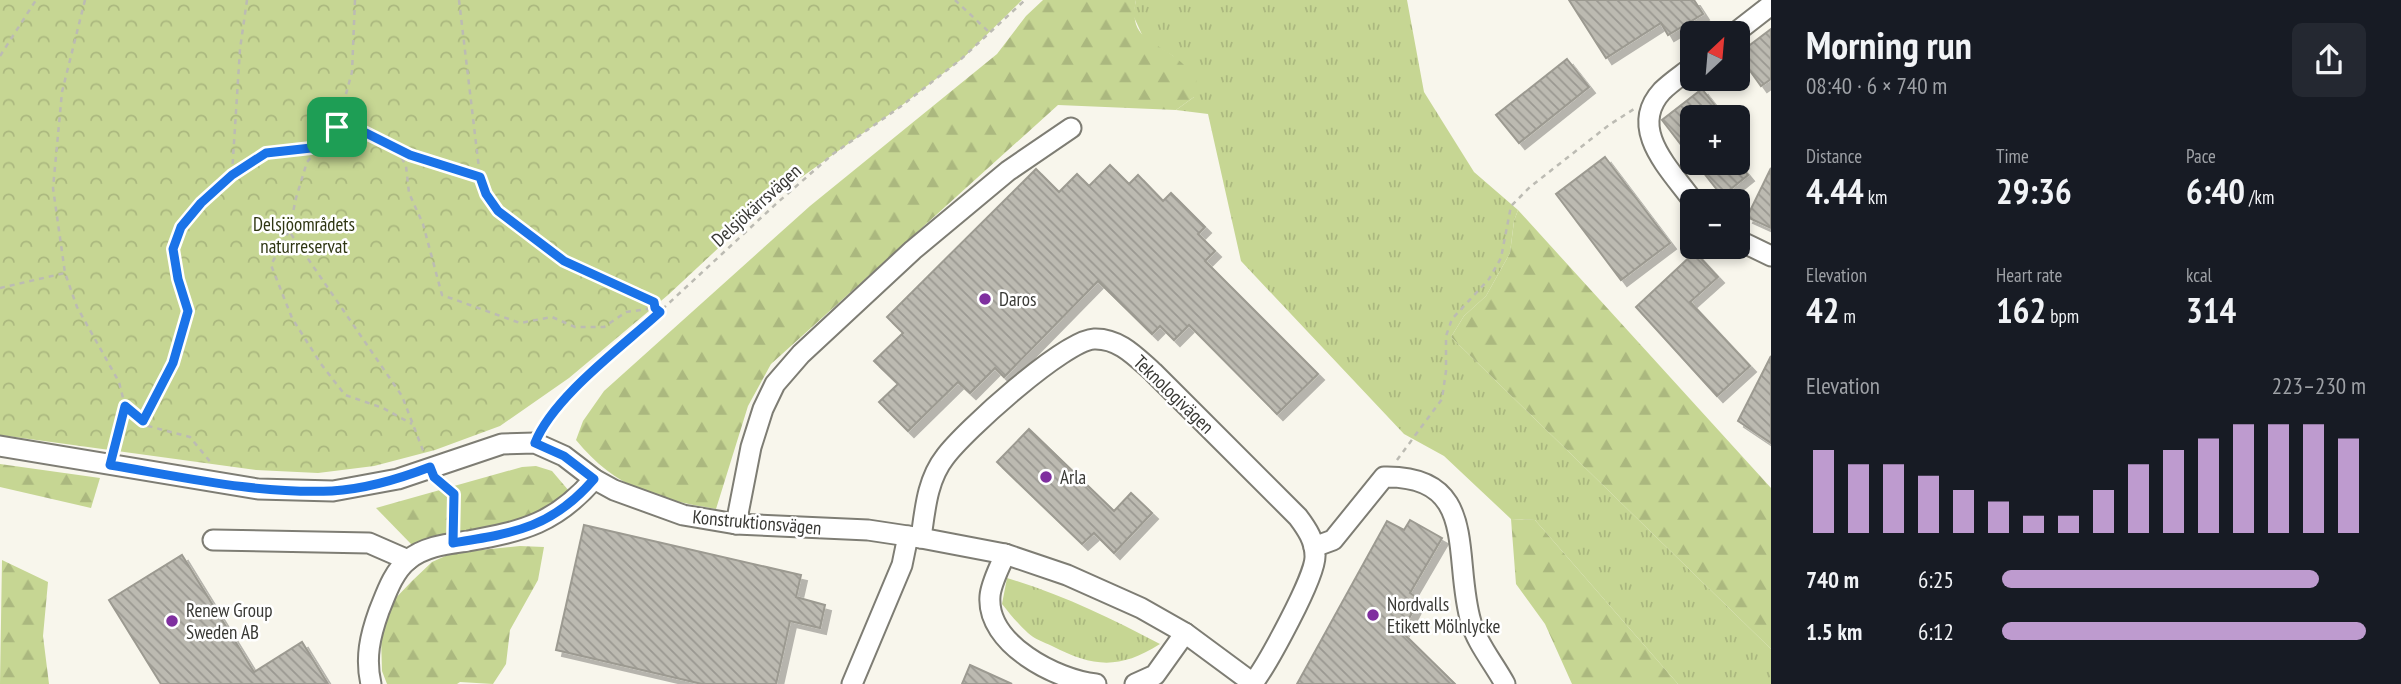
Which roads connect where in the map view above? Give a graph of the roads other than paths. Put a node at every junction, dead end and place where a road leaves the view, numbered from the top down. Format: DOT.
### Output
graph roads {
  1 [pos="1771,5"];
  2 [pos="1750,21"];
  3 [pos="1680,77"];
  4 [pos="1071,128"];
  5 [pos="1684,189"];
  6 [pos="1750,246"];
  7 [pos="1771,256"];
  8 [pos="0,446"];
  9 [pos="594,479"];
  10 [pos="736,524"];
  11 [pos="915,537"];
  12 [pos="213,540"];
  13 [pos="1314,547"];
  14 [pos="1004,555"];
  15 [pos="408,560"];
  16 [pos="1185,633"];
  17 [pos="371,684"];
  18 [pos="852,684"];
  19 [pos="1096,684"];
  20 [pos="1135,684"];
  21 [pos="1253,684"];
  22 [pos="1505,684"];
  1 -- 2 [label="street"];
  3 -- 5 [label="street"];
  4 -- 10 [label="street"];
  6 -- 7 [label="street"];
  8 -- 9 [label="street, Konstruktionsvägen"];
  9 -- 10 [label="street, Konstruktionsvägen"];
  9 -- 15 [label="street"];
  10 -- 11 [label="street, Konstruktionsvägen"];
  11 -- 13 [label="street, Teknologivägen"];
  11 -- 14 [label="street, Konstruktionsvägen"];
  11 -- 18 [label="street, Teknologivägen"];
  12 -- 15 [label="street"];
  13 -- 21 [label="street"];
  13 -- 22 [label="street"];
  14 -- 16 [label="street, Konstruktionsvägen"];
  14 -- 19 [label="street"];
  15 -- 17 [label="street"];
  16 -- 20 [label="street"];
  16 -- 21 [label="street, Konstruktionsvägen"];
}
